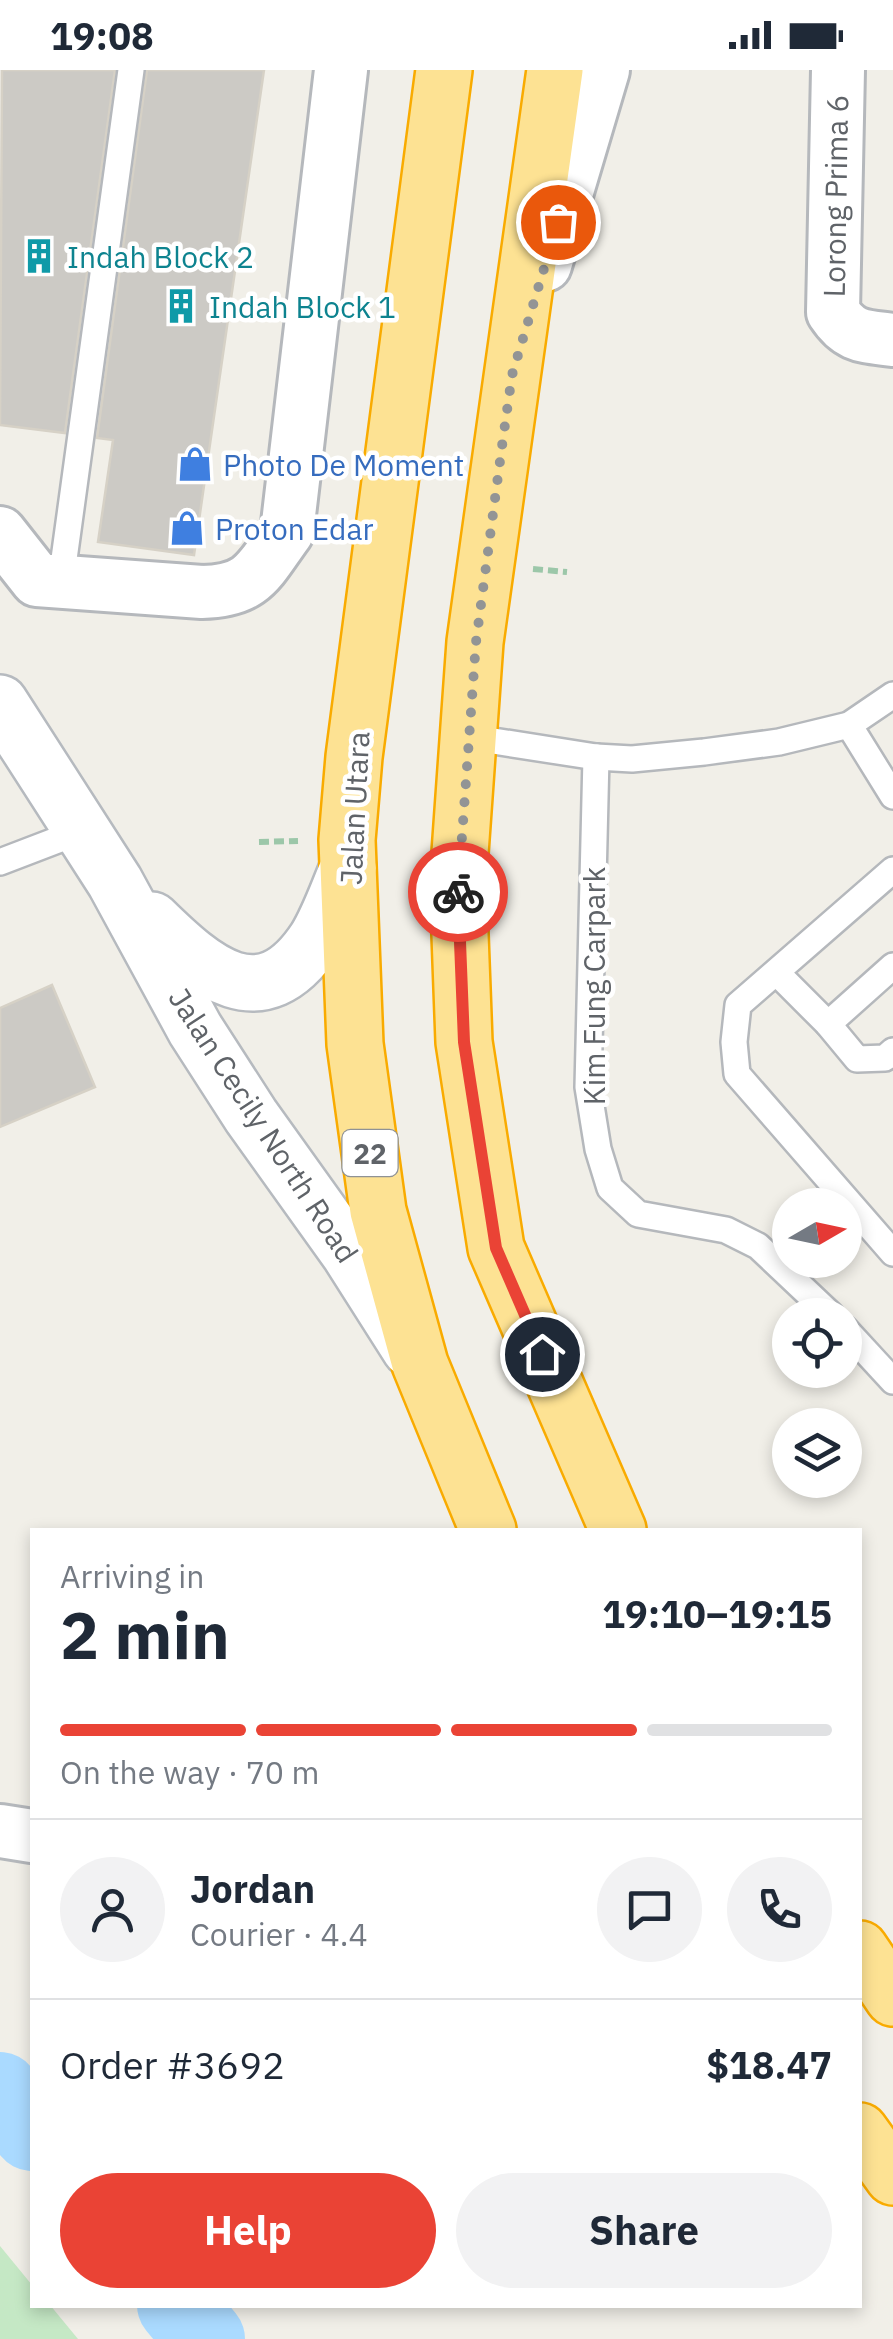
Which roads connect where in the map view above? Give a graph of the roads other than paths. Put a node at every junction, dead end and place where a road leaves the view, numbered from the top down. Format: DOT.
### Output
graph roads {
  1 [pos="131,70"];
  2 [pos="341,70"];
  3 [pos="444,70"];
  4 [pos="555,70"];
  5 [pos="602,70"];
  6 [pos="838,70"];
  7 [pos="893,340"];
  8 [pos="512,375"];
  9 [pos="0,533"];
  10 [pos="49,580"];
  11 [pos="893,695"];
  12 [pos="0,703"];
  13 [pos="849,725"];
  14 [pos="468,737"];
  15 [pos="596,757"];
  16 [pos="893,796"];
  17 [pos="82,831"];
  18 [pos="0,862"];
  19 [pos="348,868"];
  20 [pos="893,870"];
  21 [pos="115,882"];
  22 [pos="893,966"];
  23 [pos="777,973"];
  24 [pos="828,1024"];
  25 [pos="893,1050"];
  26 [pos="893,1253"];
  27 [pos="812,1298"];
  28 [pos="862,1347"];
  29 [pos="420,1364"];
  30 [pos="893,1381"];
  31 [pos="487,1528"];
  32 [pos="617,1528"];
  33 [pos="0,1830"];
  34 [pos="30,1836"];
  35 [pos="862,2135"];
  36 [pos="893,2177"];
  1 -- 10 [label="lane"];
  2 -- 10 [label="street"];
  3 -- 19 [label="highway, Jalan Utara / 22"];
  4 -- 8 [label="highway"];
  5 -- 8 [label="street"];
  6 -- 7 [label="street, Lorong Prima 6"];
  8 -- 14 [label="highway"];
  9 -- 10 [label="street"];
  11 -- 13 [label="lane"];
  12 -- 17 [label="main road, Jalan Cecily North Road"];
  13 -- 15 [label="lane"];
  13 -- 16 [label="lane"];
  14 -- 15 [label="lane"];
  14 -- 32 [label="highway"];
  15 -- 27 [label="lane, Kim Fung Carpark"];
  17 -- 18 [label="lane"];
  17 -- 21 [label="main road, Jalan Cecily North Road"];
  19 -- 21 [label="main road, Jalan Cecily North Road"];
  19 -- 29 [label="highway, Jalan Utara / 22"];
  20 -- 23 [label="lane"];
  21 -- 29 [label="main road, Jalan Cecily North Road"];
  22 -- 24 [label="lane"];
  23 -- 24 [label="lane"];
  23 -- 26 [label="lane"];
  24 -- 25 [label="lane"];
  28 -- 30 [label="lane"];
  29 -- 31 [label="highway, Jalan Utara / 22"];
  33 -- 34 [label="street"];
  35 -- 36 [label="highway"];
}
